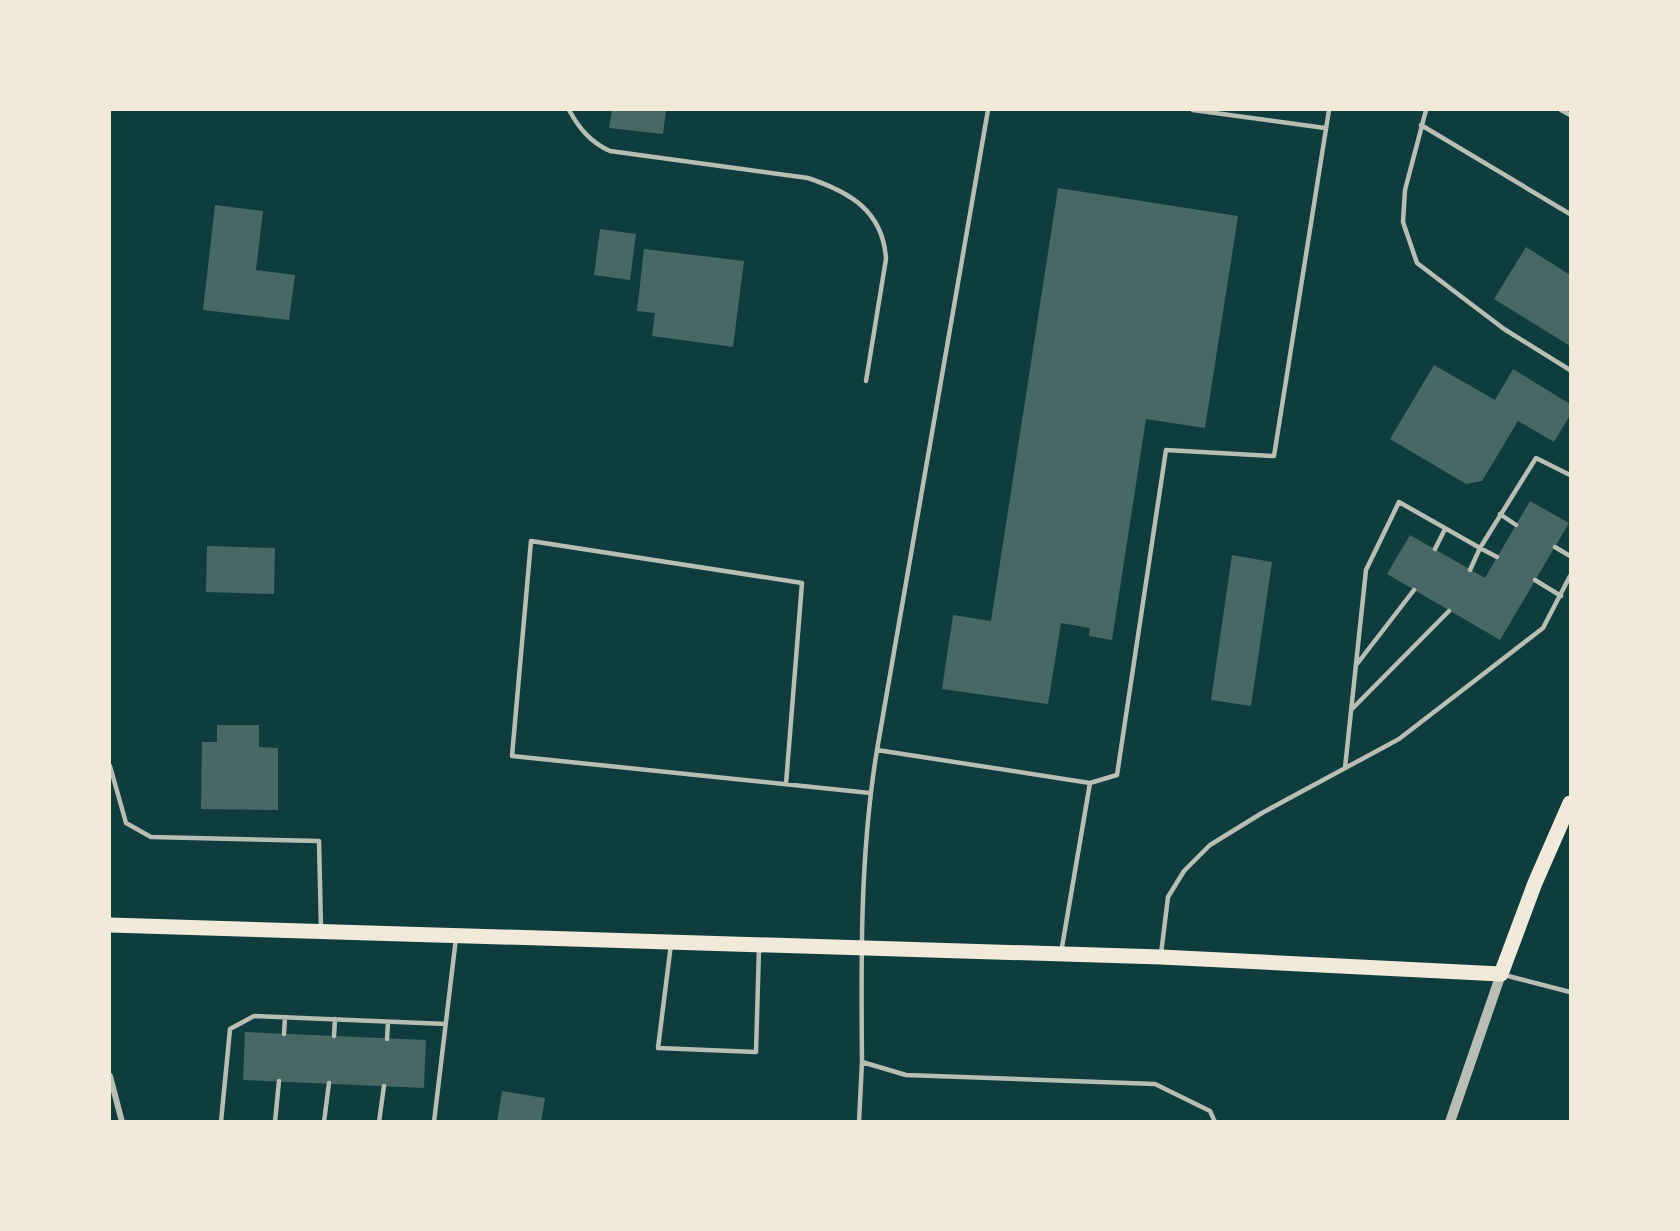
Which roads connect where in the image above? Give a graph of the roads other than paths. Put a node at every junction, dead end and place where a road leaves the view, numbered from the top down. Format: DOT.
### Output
graph roads {
  1 [pos="569,110"];
  2 [pos="988,110"];
  3 [pos="1193,110"];
  4 [pos="1329,110"];
  5 [pos="1426,110"];
  6 [pos="1561,110"];
  7 [pos="1570,115"];
  8 [pos="1421,125"];
  9 [pos="1325,128"];
  10 [pos="1570,214"];
  11 [pos="1570,370"];
  12 [pos="866,381"];
  13 [pos="1570,475"];
  14 [pos="1500,514"];
  15 [pos="1516,525"];
  16 [pos="1445,529"];
  17 [pos="1555,547"];
  18 [pos="1435,549"];
  19 [pos="1480,549"];
  20 [pos="1570,556"];
  21 [pos="1497,557"];
  22 [pos="1470,570"];
  23 [pos="1570,576"];
  24 [pos="1535,580"];
  25 [pos="1414,590"];
  26 [pos="1561,596"];
  27 [pos="1449,611"];
  28 [pos="1357,664"];
  29 [pos="1352,709"];
  30 [pos="877,750"];
  31 [pos="110,766"];
  32 [pos="1345,768"];
  33 [pos="1090,783"];
  34 [pos="786,784"];
  35 [pos="870,793"];
  36 [pos="1570,803"];
  37 [pos="110,925"];
  38 [pos="321,931"];
  39 [pos="456,935"];
  40 [pos="672,941"];
  41 [pos="759,946"];
  42 [pos="861,948"];
  43 [pos="1061,954"];
  44 [pos="1161,957"];
  45 [pos="1502,974"];
  46 [pos="1570,992"];
  47 [pos="285,1017"];
  48 [pos="335,1019"];
  49 [pos="388,1022"];
  50 [pos="446,1024"];
  51 [pos="284,1034"];
  52 [pos="334,1036"];
  53 [pos="387,1039"];
  54 [pos="862,1062"];
  55 [pos="110,1076"];
  56 [pos="279,1081"];
  57 [pos="329,1083"];
  58 [pos="384,1086"];
  59 [pos="122,1122"];
  60 [pos="221,1122"];
  61 [pos="275,1122"];
  62 [pos="324,1122"];
  63 [pos="380,1122"];
  64 [pos="434,1122"];
  65 [pos="859,1122"];
  66 [pos="1215,1122"];
  67 [pos="1450,1122"];
  1 -- 12 [label="lane"];
  2 -- 30 [label="lane"];
  3 -- 9 [label="lane"];
  4 -- 9 [label="lane"];
  5 -- 8 [label="lane"];
  6 -- 7 [label="lane"];
  8 -- 10 [label="lane"];
  8 -- 11 [label="lane"];
  9 -- 33 [label="lane"];
  13 -- 14 [label="lane"];
  14 -- 15 [label="lane"];
  14 -- 19 [label="lane"];
  16 -- 18 [label="lane"];
  16 -- 19 [label="lane"];
  16 -- 28 [label="lane"];
  17 -- 20 [label="lane"];
  19 -- 21 [label="lane"];
  19 -- 22 [label="lane"];
  23 -- 26 [label="lane"];
  24 -- 26 [label="lane"];
  25 -- 28 [label="lane"];
  26 -- 32 [label="lane"];
  27 -- 29 [label="lane"];
  28 -- 29 [label="lane"];
  29 -- 32 [label="lane"];
  30 -- 33 [label="lane"];
  30 -- 35 [label="lane"];
  31 -- 38 [label="lane"];
  32 -- 44 [label="lane"];
  33 -- 43 [label="lane"];
  34 -- 34 [label="lane"];
  34 -- 35 [label="lane"];
  35 -- 42 [label="lane"];
  36 -- 45 [label="main road"];
  37 -- 38 [label="main road"];
  38 -- 39 [label="main road"];
  39 -- 40 [label="main road"];
  39 -- 50 [label="lane"];
  40 -- 41 [label="main road"];
  40 -- 41 [label="lane"];
  41 -- 42 [label="main road"];
  42 -- 43 [label="main road"];
  42 -- 54 [label="lane"];
  43 -- 44 [label="main road"];
  44 -- 45 [label="main road"];
  45 -- 46 [label="lane"];
  45 -- 67 [label="street"];
  47 -- 48 [label="lane"];
  47 -- 51 [label="lane"];
  47 -- 60 [label="lane"];
  48 -- 49 [label="lane"];
  48 -- 52 [label="lane"];
  49 -- 50 [label="lane"];
  49 -- 53 [label="lane"];
  50 -- 64 [label="lane"];
  54 -- 65 [label="lane"];
  54 -- 66 [label="lane"];
  55 -- 59 [label="street"];
  56 -- 61 [label="lane"];
  57 -- 62 [label="lane"];
  58 -- 63 [label="lane"];
}
